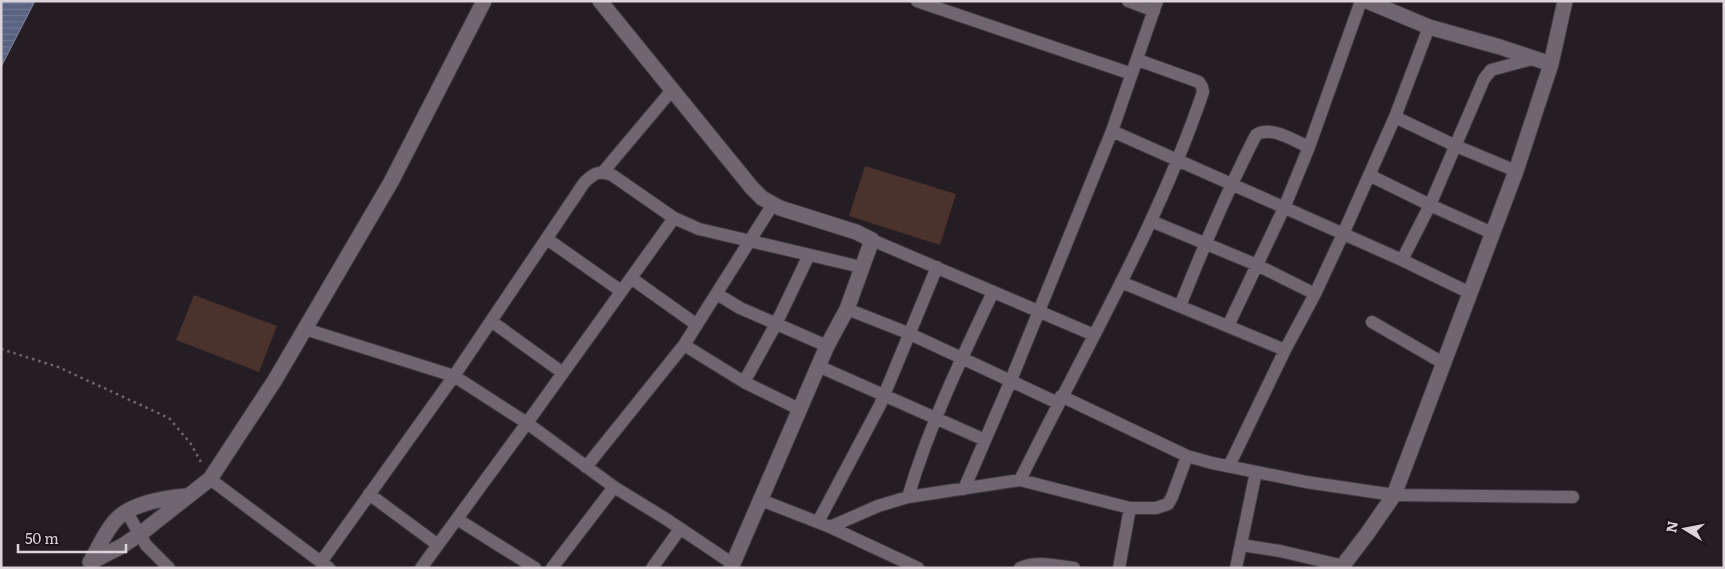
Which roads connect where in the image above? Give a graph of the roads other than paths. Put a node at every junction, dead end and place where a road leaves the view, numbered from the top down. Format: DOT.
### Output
graph roads {
  1 [pos="484,1"];
  2 [pos="600,1"];
  3 [pos="917,1"];
  4 [pos="1128,1"];
  5 [pos="1361,1"];
  6 [pos="1366,1"];
  7 [pos="1565,1"];
  8 [pos="1156,6"];
  9 [pos="1428,27"];
  10 [pos="1532,59"];
  11 [pos="1138,60"];
  12 [pos="1551,64"];
  13 [pos="1132,74"];
  14 [pos="672,90"];
  15 [pos="1394,117"];
  16 [pos="1112,131"];
  17 [pos="1456,146"];
  18 [pos="1308,148"];
  19 [pos="1177,160"];
  20 [pos="1516,171"];
  21 [pos="603,172"];
  22 [pos="1369,175"];
  23 [pos="1231,184"];
  24 [pos="773,204"];
  25 [pos="1430,205"];
  26 [pos="1284,208"];
  27 [pos="674,218"];
  28 [pos="1151,221"];
  29 [pos="1343,234"];
  30 [pos="1492,234"];
  31 [pos="547,239"];
  32 [pos="872,240"];
  33 [pos="750,241"];
  34 [pos="1205,242"];
  35 [pos="809,255"];
  36 [pos="1402,260"];
  37 [pos="1257,265"];
  38 [pos="937,266"];
  39 [pos="861,267"];
  40 [pos="631,278"];
  41 [pos="1121,282"];
  42 [pos="621,291"];
  43 [pos="993,292"];
  44 [pos="717,294"];
  45 [pos="1315,294"];
  46 [pos="1470,294"];
  47 [pos="1180,306"];
  48 [pos="847,309"];
  49 [pos="1039,311"];
  50 [pos="491,321"];
  51 [pos="1372,322"];
  52 [pos="776,324"];
  53 [pos="697,325"];
  54 [pos="1228,326"];
  55 [pos="305,329"];
  56 [pos="908,333"];
  57 [pos="1094,335"];
  58 [pos="684,345"];
  59 [pos="827,346"];
  60 [pos="1285,350"];
  61 [pos="962,359"];
  62 [pos="1443,363"];
  63 [pos="818,366"];
  64 [pos="563,373"];
  65 [pos="454,376"];
  66 [pos="1011,380"];
  67 [pos="744,382"];
  68 [pos="884,394"];
  69 [pos="1060,400"];
  70 [pos="799,409"];
  71 [pos="936,417"];
  72 [pos="527,423"];
  73 [pos="985,440"];
  74 [pos="1187,456"];
  75 [pos="1229,466"];
  76 [pos="586,467"];
  77 [pos="1256,472"];
  78 [pos="210,479"];
  79 [pos="1020,480"];
  80 [pos="614,488"];
  81 [pos="964,489"];
  82 [pos="370,494"];
  83 [pos="1394,495"];
  84 [pos="186,496"];
  85 [pos="1573,496"];
  86 [pos="908,497"];
  87 [pos="761,500"];
  88 [pos="1130,508"];
  89 [pos="126,511"];
  90 [pos="457,519"];
  91 [pos="818,522"];
  92 [pos="830,527"];
  93 [pos="680,528"];
  94 [pos="140,534"];
  95 [pos="438,545"];
  96 [pos="1240,545"];
  97 [pos="89,565"];
  98 [pos="325,565"];
  99 [pos="732,566"];
  100 [pos="1047,566"];
  101 [pos="1342,567"];
  102 [pos="169,568"];
  103 [pos="421,568"];
  104 [pos="535,568"];
  105 [pos="552,568"];
  106 [pos="652,568"];
  107 [pos="918,568"];
  108 [pos="1020,568"];
  109 [pos="1074,568"];
  110 [pos="1119,568"];
  111 [pos="1236,568"];
  1 -- 55 [label="street"];
  2 -- 14 [label="street"];
  3 -- 13 [label="street"];
  4 -- 8 [label="street"];
  5 -- 18 [label="street"];
  6 -- 9 [label="street"];
  7 -- 12 [label="street"];
  8 -- 11 [label="street"];
  9 -- 10 [label="street"];
  9 -- 15 [label="street"];
  10 -- 12 [label="street"];
  10 -- 17 [label="street"];
  11 -- 13 [label="street"];
  11 -- 19 [label="street"];
  12 -- 20 [label="street"];
  13 -- 16 [label="street"];
  14 -- 21 [label="street"];
  14 -- 24 [label="street"];
  15 -- 17 [label="street"];
  15 -- 22 [label="street"];
  16 -- 19 [label="street"];
  16 -- 49 [label="street"];
  17 -- 20 [label="street"];
  17 -- 25 [label="street"];
  18 -- 23 [label="street"];
  18 -- 26 [label="street"];
  19 -- 23 [label="street"];
  19 -- 28 [label="street"];
  20 -- 30 [label="street"];
  21 -- 27 [label="street"];
  21 -- 31 [label="street"];
  22 -- 25 [label="street"];
  22 -- 29 [label="street"];
  23 -- 26 [label="street"];
  23 -- 34 [label="street"];
  24 -- 32 [label="street"];
  24 -- 33 [label="street"];
  25 -- 30 [label="street"];
  25 -- 36 [label="street"];
  26 -- 29 [label="street"];
  26 -- 37 [label="street"];
  27 -- 33 [label="street"];
  27 -- 40 [label="street"];
  28 -- 34 [label="street"];
  28 -- 41 [label="street"];
  29 -- 36 [label="street"];
  29 -- 45 [label="street"];
  30 -- 46 [label="street"];
  31 -- 42 [label="street"];
  31 -- 50 [label="street"];
  32 -- 38 [label="street"];
  32 -- 39 [label="street"];
  33 -- 35 [label="street"];
  33 -- 44 [label="street"];
  34 -- 37 [label="street"];
  34 -- 47 [label="street"];
  35 -- 39 [label="street"];
  35 -- 52 [label="street"];
  36 -- 46 [label="street"];
  37 -- 45 [label="street"];
  37 -- 54 [label="street"];
  38 -- 43 [label="street"];
  38 -- 56 [label="street"];
  39 -- 48 [label="street"];
  40 -- 42 [label="street"];
  40 -- 53 [label="street"];
  41 -- 47 [label="street"];
  41 -- 57 [label="street"];
  42 -- 64 [label="street"];
  43 -- 49 [label="street"];
  43 -- 61 [label="street"];
  44 -- 52 [label="street"];
  44 -- 53 [label="street"];
  45 -- 60 [label="street"];
  46 -- 62 [label="street"];
  47 -- 54 [label="street"];
  48 -- 56 [label="street"];
  48 -- 59 [label="street"];
  49 -- 57 [label="street"];
  49 -- 66 [label="street"];
  50 -- 64 [label="street"];
  50 -- 65 [label="street"];
  51 -- 62 [label="street"];
  52 -- 59 [label="street"];
  52 -- 67 [label="street"];
  53 -- 58 [label="street"];
  54 -- 60 [label="street"];
  55 -- 65 [label="street"];
  55 -- 78 [label="street"];
  56 -- 61 [label="street"];
  56 -- 68 [label="street"];
  57 -- 69 [label="street"];
  58 -- 67 [label="street"];
  58 -- 76 [label="street"];
  59 -- 63 [label="street"];
  60 -- 75 [label="street"];
  61 -- 66 [label="street"];
  61 -- 71 [label="street"];
  62 -- 83 [label="street"];
  63 -- 68 [label="street"];
  63 -- 70 [label="street"];
  64 -- 72 [label="street"];
  65 -- 72 [label="street"];
  65 -- 82 [label="street"];
  66 -- 69 [label="street"];
  66 -- 73 [label="street"];
  67 -- 70 [label="street"];
  68 -- 71 [label="street"];
  68 -- 91 [label="street"];
  69 -- 74 [label="street"];
  69 -- 79 [label="street"];
  70 -- 87 [label="street"];
  71 -- 73 [label="street"];
  71 -- 86 [label="street"];
  72 -- 76 [label="street"];
  72 -- 90 [label="street"];
  73 -- 81 [label="street"];
  74 -- 75 [label="street"];
  74 -- 88 [label="street"];
  75 -- 77 [label="street"];
  76 -- 80 [label="street"];
  77 -- 83 [label="street"];
  77 -- 96 [label="street"];
  78 -- 84 [label="street"];
  78 -- 98 [label="street"];
  79 -- 81 [label="street"];
  79 -- 88 [label="street"];
  80 -- 93 [label="street"];
  80 -- 105 [label="street"];
  81 -- 86 [label="street"];
  82 -- 95 [label="street"];
  82 -- 98 [label="street"];
  83 -- 85 [label="street"];
  83 -- 101 [label="street"];
  84 -- 89 [label="street"];
  84 -- 94 [label="street"];
  86 -- 92 [label="street"];
  87 -- 91 [label="street"];
  87 -- 99 [label="street"];
  88 -- 110 [label="street"];
  89 -- 94 [label="street"];
  89 -- 97 [label="street"];
  90 -- 95 [label="street"];
  90 -- 104 [label="street"];
  91 -- 92 [label="street"];
  92 -- 107 [label="street"];
  93 -- 99 [label="street"];
  93 -- 106 [label="street"];
  94 -- 97 [label="street"];
  94 -- 102 [label="street"];
  95 -- 103 [label="street"];
  96 -- 101 [label="street"];
  96 -- 111 [label="street"];
  100 -- 108 [label="street"];
  100 -- 109 [label="street"];
}
